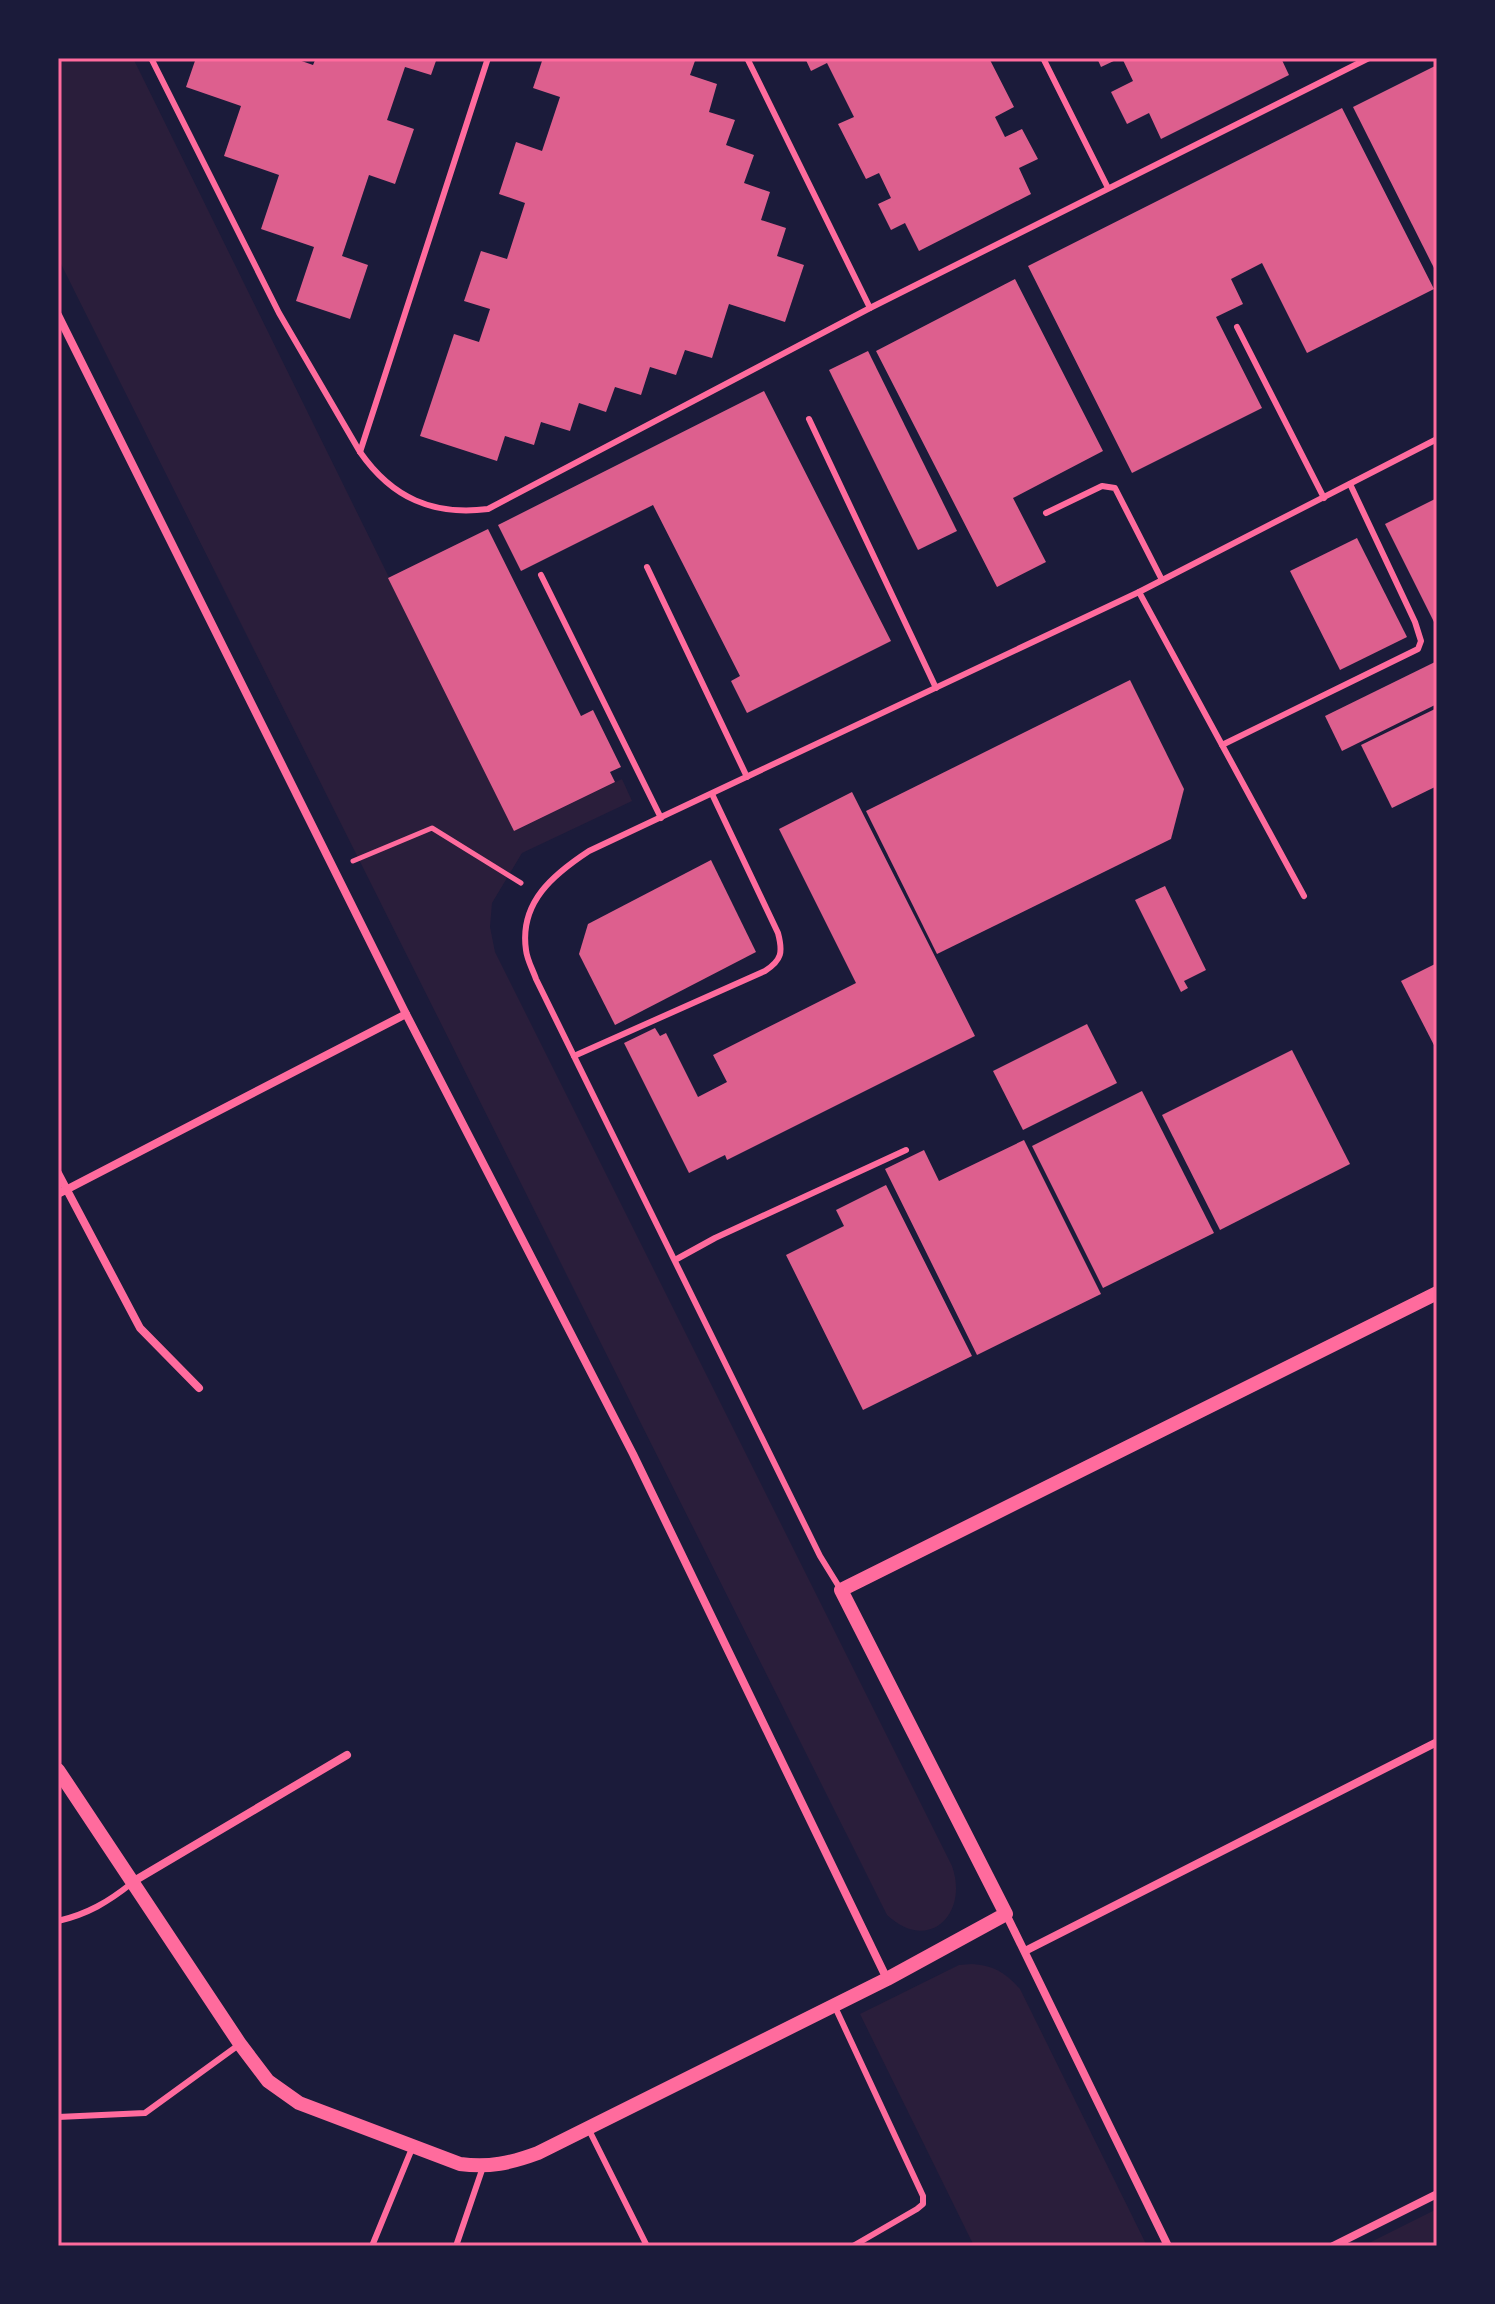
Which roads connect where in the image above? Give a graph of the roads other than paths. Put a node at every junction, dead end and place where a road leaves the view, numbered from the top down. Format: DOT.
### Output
graph roads {
  1 [pos="151,58"];
  2 [pos="488,58"];
  3 [pos="747,58"];
  4 [pos="1043,58"];
  5 [pos="1369,58"];
  6 [pos="1354,61"];
  7 [pos="1108,188"];
  8 [pos="870,308"];
  9 [pos="58,315"];
  10 [pos="1237,327"];
  11 [pos="809,419"];
  12 [pos="1437,439"];
  13 [pos="360,452"];
  14 [pos="1350,484"];
  15 [pos="1324,498"];
  16 [pos="1046,513"];
  17 [pos="647,567"];
  18 [pos="541,575"];
  19 [pos="1162,580"];
  20 [pos="1139,592"];
  21 [pos="936,688"];
  22 [pos="1222,745"];
  23 [pos="747,777"];
  24 [pos="712,794"];
  25 [pos="661,818"];
  26 [pos="1304,896"];
  27 [pos="406,1014"];
  28 [pos="574,1056"];
  29 [pos="906,1150"];
  30 [pos="58,1173"];
  31 [pos="62,1192"];
  32 [pos="675,1260"];
  33 [pos="1437,1293"];
  34 [pos="199,1388"];
  35 [pos="841,1590"];
  36 [pos="1437,1742"];
  37 [pos="347,1755"];
  38 [pos="58,1770"];
  39 [pos="134,1881"];
  40 [pos="1006,1914"];
  41 [pos="58,1921"];
  42 [pos="1025,1951"];
  43 [pos="887,1979"];
  44 [pos="834,2004"];
  45 [pos="240,2044"];
  46 [pos="58,2117"];
  47 [pos="587,2127"];
  48 [pos="413,2146"];
  49 [pos="483,2167"];
  50 [pos="1437,2194"];
  51 [pos="372,2246"];
  52 [pos="456,2246"];
  53 [pos="647,2246"];
  54 [pos="853,2246"];
  55 [pos="1168,2246"];
  56 [pos="1333,2246"];
  1 -- 13 [label="lane"];
  2 -- 13 [label="lane"];
  3 -- 8 [label="lane"];
  4 -- 7 [label="lane"];
  5 -- 6 [label="lane"];
  6 -- 7 [label="lane"];
  7 -- 8 [label="lane"];
  8 -- 13 [label="lane"];
  9 -- 27 [label="street"];
  10 -- 15 [label="lane"];
  11 -- 21 [label="lane"];
  12 -- 14 [label="lane"];
  14 -- 15 [label="lane"];
  14 -- 22 [label="lane"];
  15 -- 19 [label="lane"];
  16 -- 19 [label="lane"];
  17 -- 23 [label="lane"];
  18 -- 25 [label="lane"];
  19 -- 20 [label="lane"];
  20 -- 21 [label="lane"];
  20 -- 22 [label="lane"];
  21 -- 23 [label="lane"];
  22 -- 26 [label="lane"];
  23 -- 24 [label="lane"];
  24 -- 25 [label="lane"];
  24 -- 28 [label="lane"];
  25 -- 28 [label="lane"];
  27 -- 31 [label="street"];
  27 -- 43 [label="street"];
  28 -- 32 [label="lane"];
  29 -- 32 [label="lane"];
  30 -- 31 [label="street"];
  31 -- 34 [label="street"];
  32 -- 35 [label="lane"];
  33 -- 35 [label="street"];
  35 -- 40 [label="street"];
  36 -- 42 [label="street"];
  37 -- 39 [label="street"];
  38 -- 39 [label="street"];
  39 -- 41 [label="lane"];
  39 -- 45 [label="street"];
  40 -- 42 [label="street"];
  40 -- 43 [label="street"];
  42 -- 55 [label="street"];
  43 -- 44 [label="street"];
  44 -- 47 [label="street"];
  44 -- 54 [label="lane"];
  45 -- 46 [label="lane"];
  45 -- 48 [label="street"];
  47 -- 49 [label="street"];
  47 -- 53 [label="lane"];
  48 -- 49 [label="street"];
  48 -- 51 [label="lane"];
  49 -- 52 [label="lane"];
  50 -- 56 [label="street"];
}
